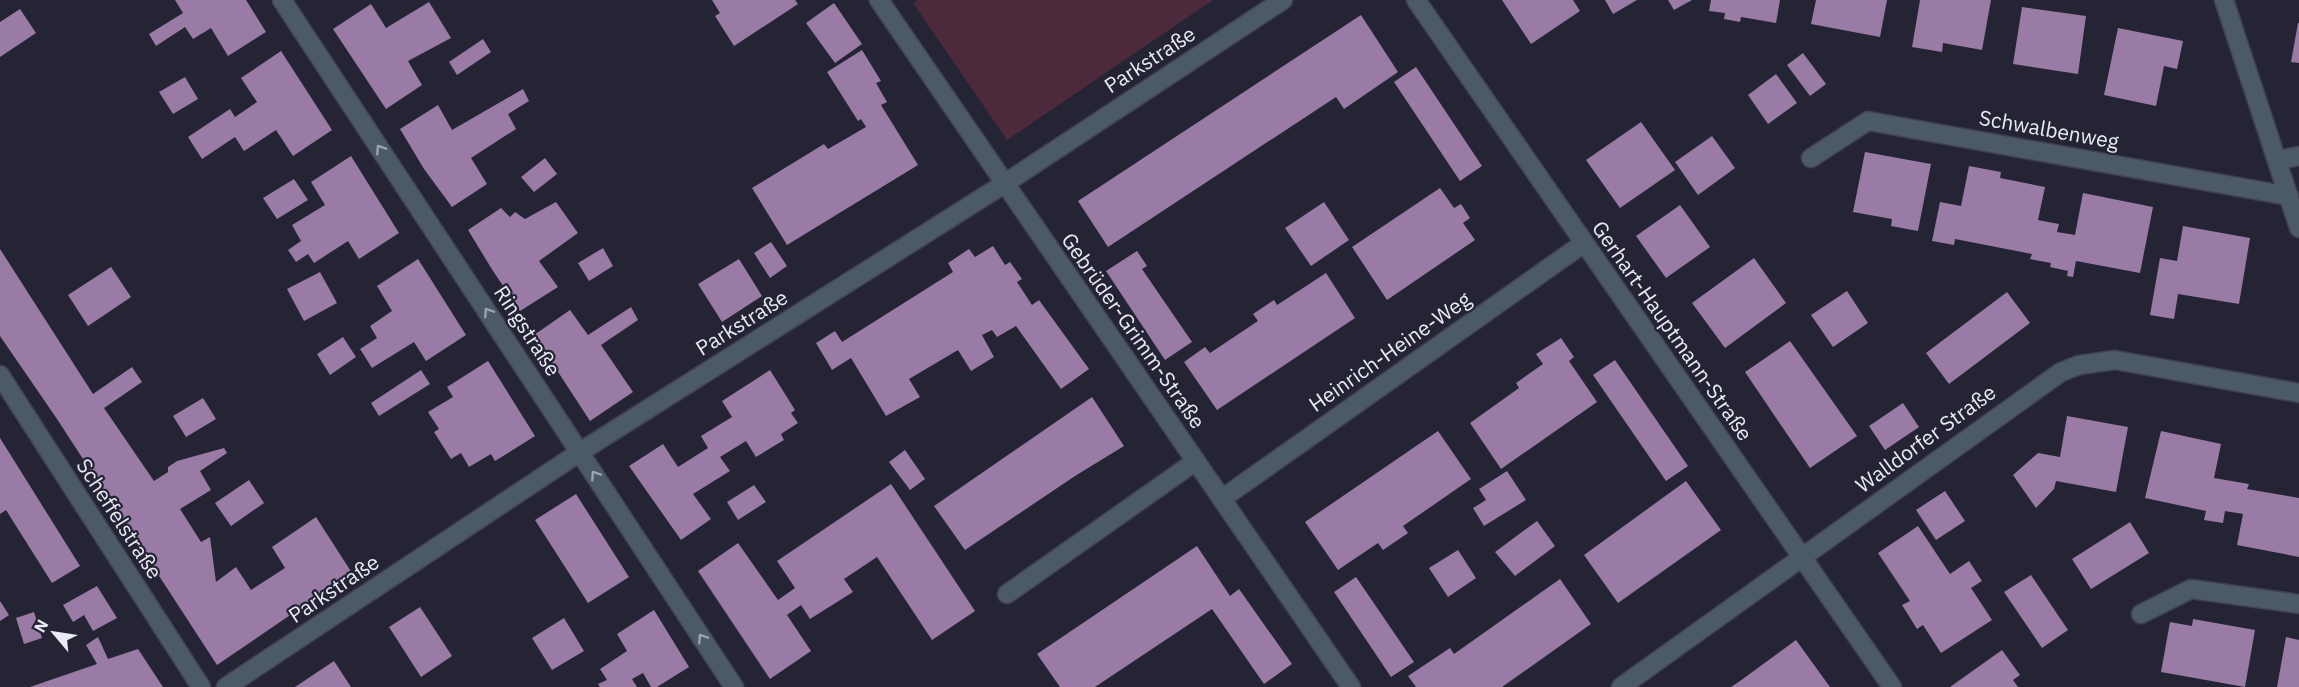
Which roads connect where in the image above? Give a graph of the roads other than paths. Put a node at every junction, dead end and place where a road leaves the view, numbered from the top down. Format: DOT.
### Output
graph roads {
  1 [pos="282,0"];
  2 [pos="879,0"];
  3 [pos="1283,0"];
  4 [pos="1416,0"];
  5 [pos="2224,0"];
  6 [pos="2299,156"];
  7 [pos="1811,158"];
  8 [pos="2278,160"];
  9 [pos="1004,184"];
  10 [pos="2289,196"];
  11 [pos="2299,228"];
  12 [pos="1584,243"];
  13 [pos="0,375"];
  14 [pos="2299,393"];
  15 [pos="580,452"];
  16 [pos="1196,461"];
  17 [pos="1223,498"];
  18 [pos="1801,557"];
  19 [pos="1008,594"];
  20 [pos="2299,604"];
  21 [pos="2141,614"];
  22 [pos="201,687"];
  23 [pos="226,687"];
  24 [pos="734,687"];
  25 [pos="1351,687"];
  26 [pos="1621,687"];
  27 [pos="1892,687"];
  15 -- 1 [label="street, Ringstraße, one-way"];
  2 -- 9 [label="street, Gebrüder-Grimm-Straße"];
  3 -- 9 [label="street, Parkstraße"];
  4 -- 12 [label="street, Gerhart-Hauptmann-Straße"];
  5 -- 8 [label="street"];
  6 -- 8 [label="street"];
  7 -- 10 [label="street, Schwalbenweg"];
  8 -- 10 [label="street"];
  9 -- 15 [label="street, Parkstraße"];
  9 -- 16 [label="street, Gebrüder-Grimm-Straße"];
  10 -- 11 [label="street"];
  12 -- 17 [label="street, Heinrich-Heine-Weg"];
  12 -- 18 [label="street, Gerhart-Hauptmann-Straße"];
  13 -- 22 [label="street, Scheffelstraße"];
  14 -- 18 [label="street, Walldorfer Straße"];
  15 -- 23 [label="street, Parkstraße"];
  24 -- 15 [label="street, Ringstraße, one-way"];
  16 -- 17 [label="street, Gebrüder-Grimm-Straße"];
  16 -- 19 [label="street"];
  17 -- 25 [label="street, Gebrüder-Grimm-Straße"];
  18 -- 26 [label="street, Walldorfer Straße"];
  18 -- 27 [label="street, Gerhart-Hauptmann-Straße"];
  20 -- 21 [label="street"];
}
